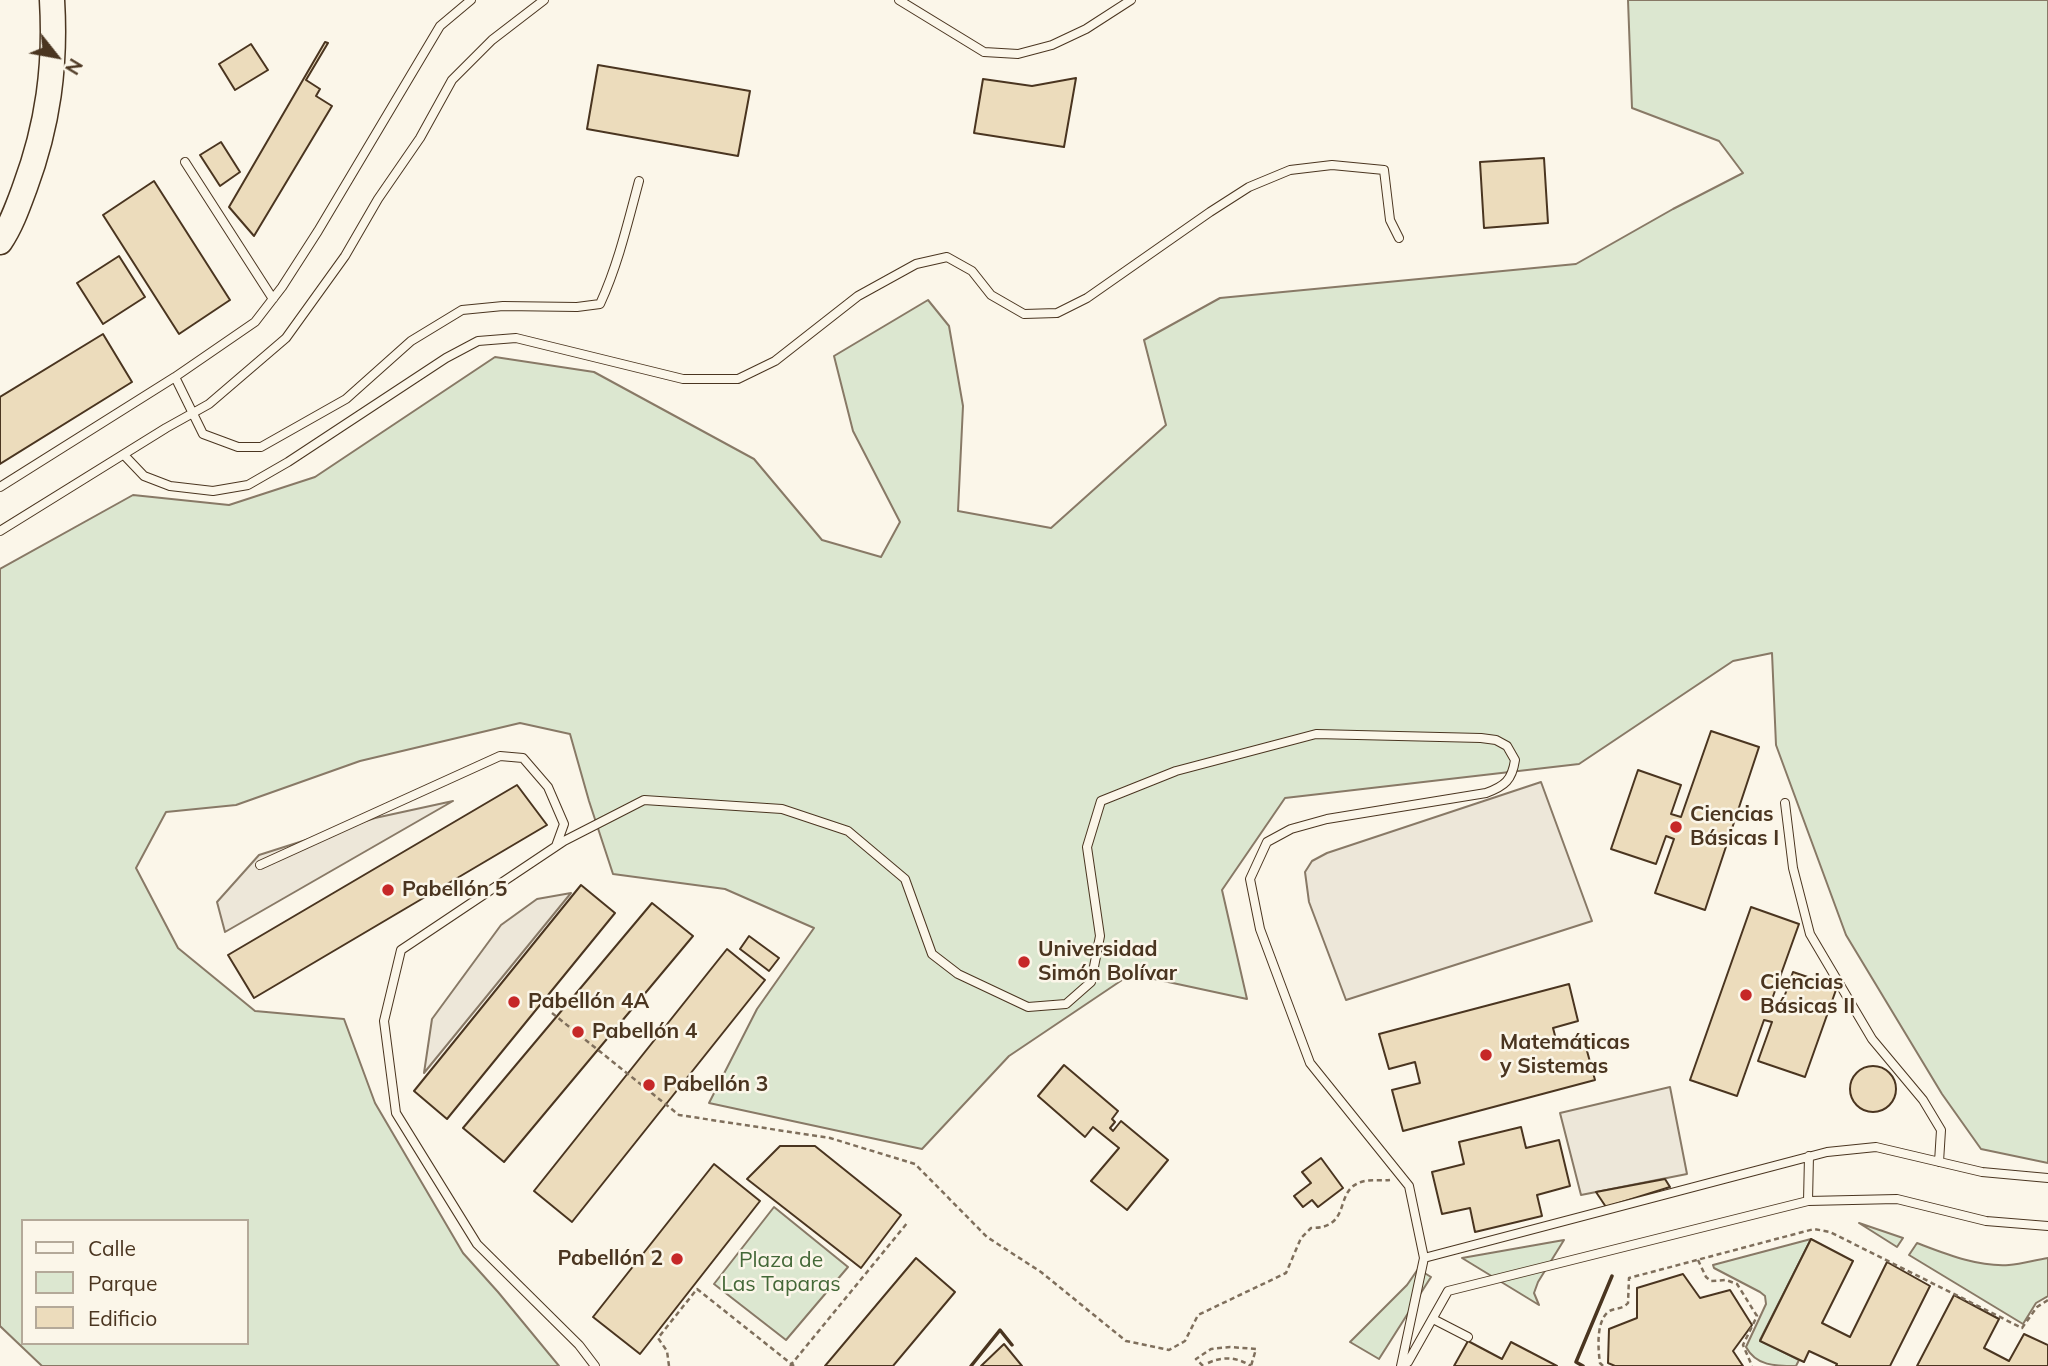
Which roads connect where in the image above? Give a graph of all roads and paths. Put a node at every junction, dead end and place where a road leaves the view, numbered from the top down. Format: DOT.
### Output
graph roads {
  1 [pos="52,0"];
  2 [pos="471,0"];
  3 [pos="544,0"];
  4 [pos="899,0"];
  5 [pos="1131,0"];
  6 [pos="186,162"];
  7 [pos="639,181"];
  8 [pos="1399,238"];
  9 [pos="0,242"];
  10 [pos="273,299"];
  11 [pos="175,377"];
  12 [pos="192,414"];
  13 [pos="124,455"];
  14 [pos="0,487"];
  15 [pos="0,531"];
  16 [pos="1785,803"];
  17 [pos="556,846"];
  18 [pos="260,865"];
  19 [pos="552,1013"];
  20 [pos="1809,1156"];
  21 [pos="1939,1162"];
  22 [pos="2048,1178"];
  23 [pos="1404,1180"];
  24 [pos="1808,1201"];
  25 [pos="908,1222"];
  26 [pos="2048,1226"];
  27 [pos="1424,1258"];
  28 [pos="1698,1260"];
  29 [pos="2048,1300"];
  30 [pos="1433,1319"];
  31 [pos="1468,1337"];
  32 [pos="1196,1359"];
  33 [pos="1208,1363"];
  34 [pos="792,1365"];
  35 [pos="595,1366"];
  36 [pos="669,1366"];
  37 [pos="1191,1366"];
  38 [pos="1203,1366"];
  39 [pos="1251,1366"];
  40 [pos="1402,1366"];
  41 [pos="1603,1366"];
  42 [pos="1752,1366"];
  1 -- 9 [label="main road"];
  2 -- 10 [label="lane"];
  3 -- 12 [label="lane"];
  4 -- 5 [label="lane"];
  6 -- 10 [label="lane"];
  7 -- 12 [label="lane"];
  8 -- 13 [label="lane"];
  10 -- 11 [label="lane"];
  11 -- 12 [label="lane"];
  11 -- 14 [label="lane"];
  12 -- 13 [label="lane"];
  13 -- 15 [label="lane"];
  16 -- 21 [label="lane"];
  17 -- 18 [label="lane"];
  17 -- 23 [label="lane"];
  17 -- 35 [label="lane"];
  19 -- 23 [label="path"];
  20 -- 21 [label="lane"];
  20 -- 24 [label="lane"];
  20 -- 27 [label="lane"];
  21 -- 22 [label="lane"];
  23 -- 27 [label="lane"];
  24 -- 26 [label="lane"];
  24 -- 30 [label="lane"];
  25 -- 34 [label="path"];
  27 -- 40 [label="lane"];
  28 -- 29 [label="path"];
  28 -- 41 [label="path"];
  28 -- 42 [label="path"];
  30 -- 31 [label="lane"];
  30 -- 40 [label="lane"];
  32 -- 37 [label="path"];
  32 -- 38 [label="path"];
  32 -- 39 [label="path"];
  33 -- 39 [label="path"];
  34 -- 36 [label="path"];
}
